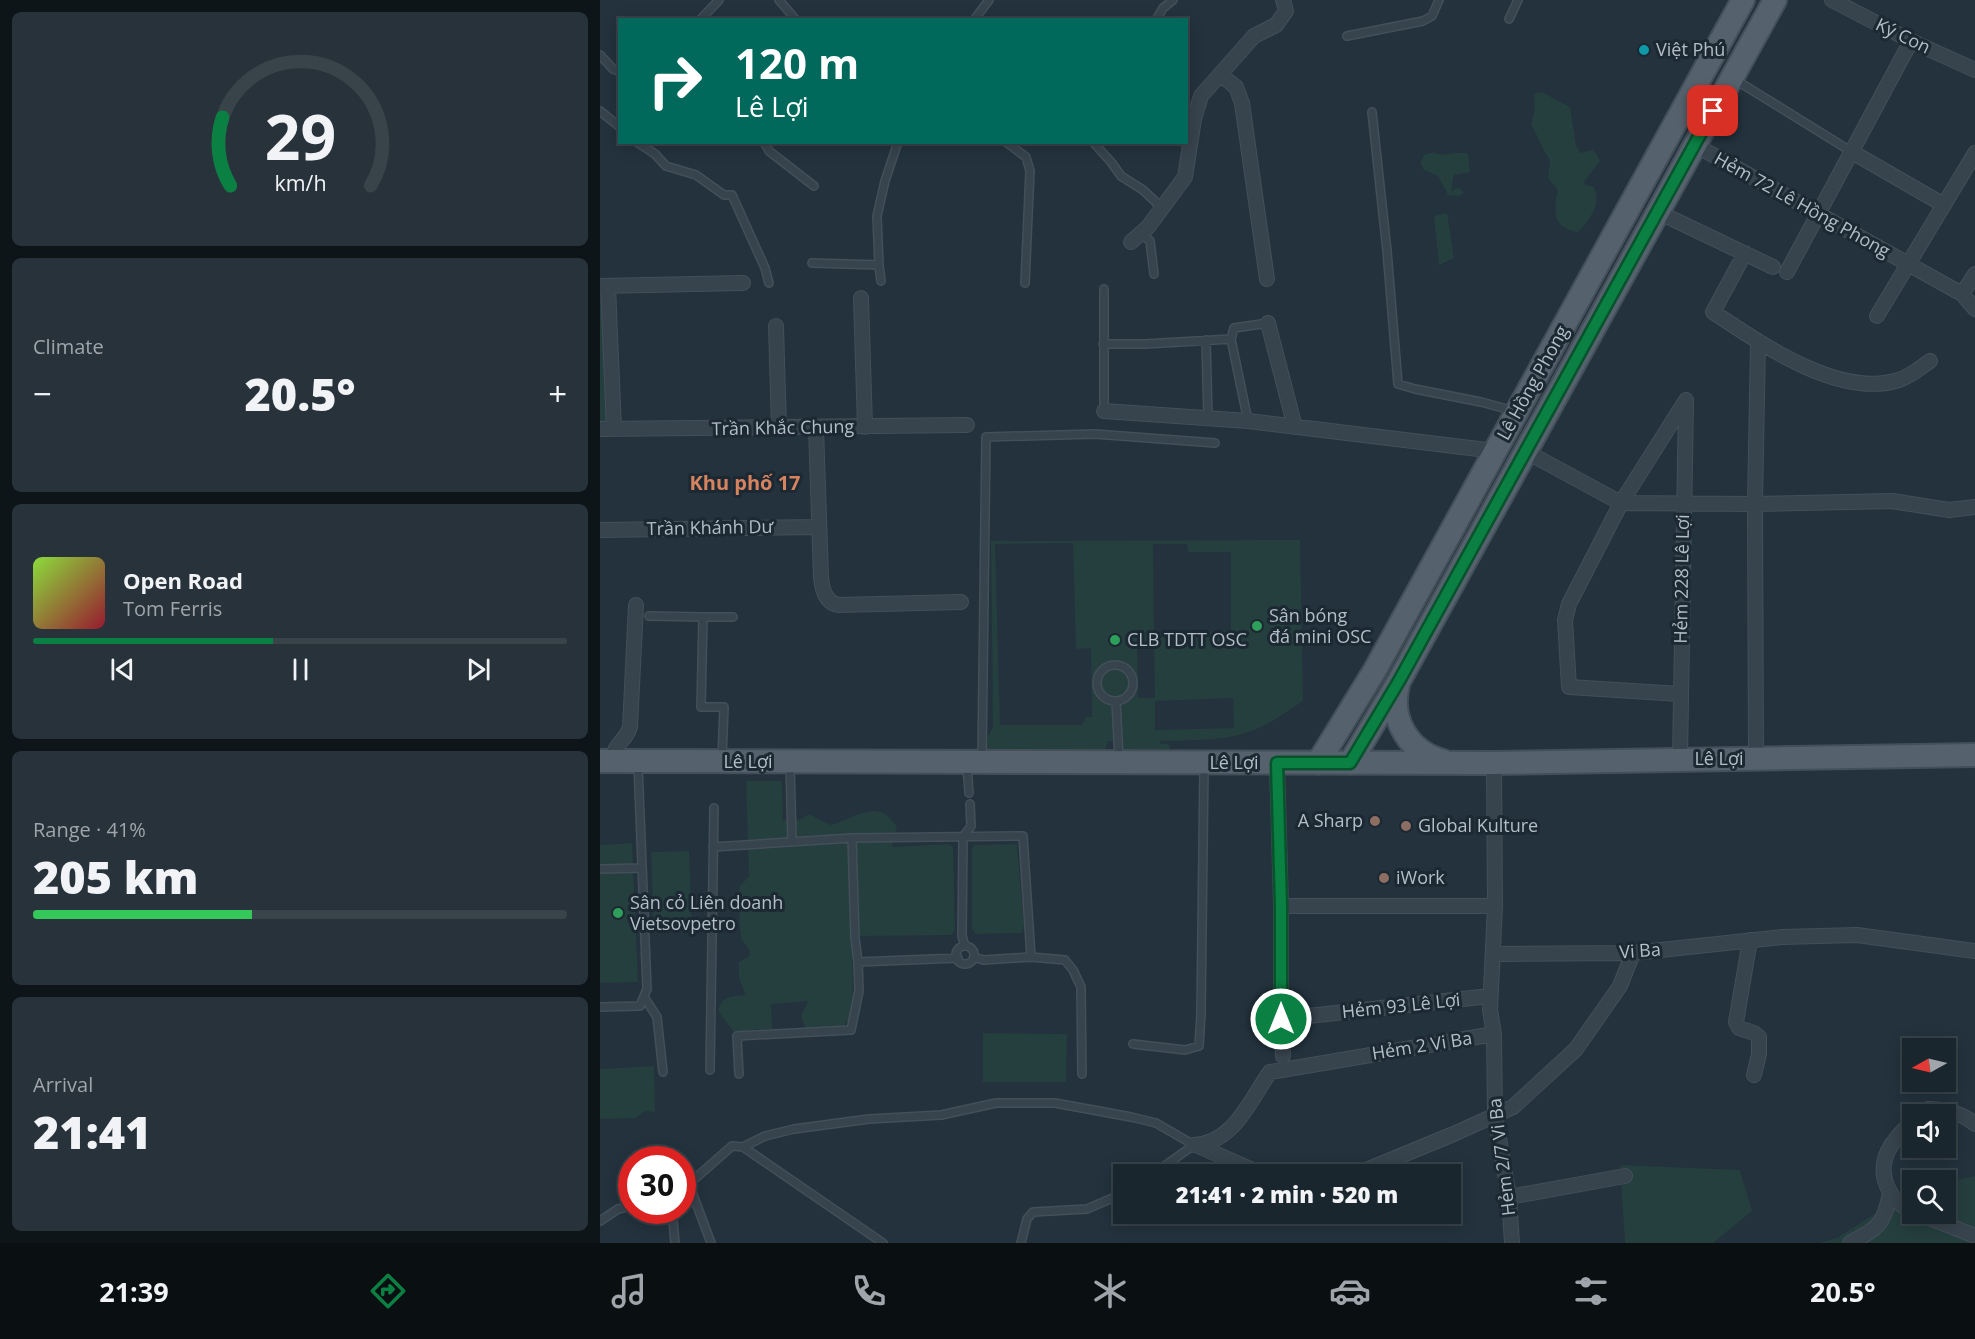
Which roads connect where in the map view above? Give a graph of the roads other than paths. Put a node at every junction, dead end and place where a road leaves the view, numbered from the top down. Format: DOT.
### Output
graph roads {
  1 [pos="718,0"];
  2 [pos="989,0"];
  3 [pos="1173,0"];
  4 [pos="1283,0"];
  5 [pos="1439,0"];
  6 [pos="1518,0"];
  7 [pos="1743,0"];
  8 [pos="1775,0"];
  9 [pos="1832,0"];
  10 [pos="783,2"];
  11 [pos="702,18"];
  12 [pos="795,18"];
  13 [pos="976,18"];
  14 [pos="1157,18"];
  15 [pos="1509,19"];
  16 [pos="1347,36"];
  17 [pos="1911,41"];
  18 [pos="600,55"];
  19 [pos="1975,70"];
  20 [pos="618,71"];
  21 [pos="1221,75"];
  22 [pos="1732,78"];
  23 [pos="600,111"];
  24 [pos="1372,112"];
  25 [pos="618,125"];
  26 [pos="640,144"];
  27 [pos="765,144"];
  28 [pos="897,144"];
  29 [pos="1009,144"];
  30 [pos="1095,144"];
  31 [pos="1695,145"];
  32 [pos="1852,152"];
  33 [pos="1975,153"];
  34 [pos="814,186"];
  35 [pos="1640,186"];
  36 [pos="1661,205"];
  37 [pos="1944,205"];
  38 [pos="1161,207"];
  39 [pos="1818,214"];
  40 [pos="1136,238"];
  41 [pos="1745,254"];
  42 [pos="812,263"];
  43 [pos="1908,264"];
  44 [pos="879,265"];
  45 [pos="1773,267"];
  46 [pos="1787,272"];
  47 [pos="1154,274"];
  48 [pos="1975,274"];
  49 [pos="1267,279"];
  50 [pos="881,281"];
  51 [pos="743,283"];
  52 [pos="769,283"];
  53 [pos="1025,283"];
  54 [pos="604,286"];
  55 [pos="1104,289"];
  56 [pos="1962,294"];
  57 [pos="861,298"];
  58 [pos="1975,309"];
  59 [pos="1877,316"];
  60 [pos="1268,323"];
  61 [pos="776,326"];
  62 [pos="1231,339"];
  63 [pos="1206,340"];
  64 [pos="1758,342"];
  65 [pos="1103,344"];
  66 [pos="1930,360"];
  67 [pos="1104,411"];
  68 [pos="1516,412"];
  69 [pos="1208,419"];
  70 [pos="1248,421"];
  71 [pos="967,425"];
  72 [pos="865,427"];
  73 [pos="1295,427"];
  74 [pos="779,428"];
  75 [pos="816,428"];
  76 [pos="607,429"];
  77 [pos="1215,443"];
  78 [pos="1498,445"];
  79 [pos="1526,451"];
  80 [pos="1621,503"];
  81 [pos="1684,504"];
  82 [pos="1755,504"];
  83 [pos="1975,507"];
  84 [pos="819,527"];
  85 [pos="600,530"];
  86 [pos="961,602"];
  87 [pos="636,605"];
  88 [pos="649,616"];
  89 [pos="703,617"];
  90 [pos="734,617"];
  91 [pos="1399,681"];
  92 [pos="1680,693"];
  93 [pos="1360,695"];
  94 [pos="1116,701"];
  95 [pos="1381,711"];
  96 [pos="1975,754"];
  97 [pos="1680,759"];
  98 [pos="1756,759"];
  99 [pos="975,761"];
  100 [pos="1119,761"];
  101 [pos="606,762"];
  102 [pos="638,762"];
  103 [pos="722,762"];
  104 [pos="790,762"];
  105 [pos="1204,763"];
  106 [pos="1277,763"];
  107 [pos="1318,763"];
  108 [pos="1350,763"];
  109 [pos="1454,763"];
  110 [pos="1494,763"];
  111 [pos="969,793"];
  112 [pos="970,804"];
  113 [pos="714,808"];
  114 [pos="963,837"];
  115 [pos="852,838"];
  116 [pos="792,842"];
  117 [pos="713,846"];
  118 [pos="642,868"];
  119 [pos="600,869"];
  120 [pos="1281,906"];
  121 [pos="1495,906"];
  122 [pos="1750,940"];
  123 [pos="965,946"];
  124 [pos="1975,951"];
  125 [pos="1633,953"];
  126 [pos="1494,954"];
  127 [pos="974,957"];
  128 [pos="1031,957"];
  129 [pos="958,958"];
  130 [pos="858,962"];
  131 [pos="1490,996"];
  132 [pos="644,997"];
  133 [pos="600,1007"];
  134 [pos="1281,1019"];
  135 [pos="1494,1034"];
  136 [pos="1133,1044"];
  137 [pos="1283,1056"];
  138 [pos="710,1070"];
  139 [pos="663,1072"];
  140 [pos="739,1074"];
  141 [pos="1082,1074"];
  142 [pos="1754,1075"];
  143 [pos="1956,1113"];
  144 [pos="1495,1115"];
  145 [pos="1975,1124"];
  146 [pos="1902,1131"];
  147 [pos="1194,1145"];
  148 [pos="744,1147"];
  149 [pos="1167,1164"];
  150 [pos="1239,1164"];
  151 [pos="1379,1164"];
  152 [pos="1625,1176"];
  153 [pos="696,1178"];
  154 [pos="1890,1193"];
  155 [pos="1509,1197"];
  156 [pos="1113,1198"];
  157 [pos="696,1203"];
  158 [pos="1902,1206"];
  159 [pos="618,1209"];
  160 [pos="600,1221"];
  161 [pos="673,1224"];
  162 [pos="1945,1224"];
  163 [pos="1975,1236"];
  164 [pos="675,1243"];
  165 [pos="711,1243"];
  166 [pos="883,1243"];
  167 [pos="1021,1243"];
  168 [pos="1512,1243"];
  169 [pos="1850,1243"];
  1 -- 11 [label="lane"];
  2 -- 13 [label="lane"];
  3 -- 14 [label="lane"];
  4 -- 21 [label="street"];
  5 -- 16 [label="lane"];
  6 -- 15 [label="lane"];
  7 -- 35 [label="main road, Lê Hồng Phong"];
  8 -- 22 [label="main road, Lê Hồng Phong"];
  9 -- 17 [label="street, Ký Con"];
  10 -- 12 [label="lane"];
  17 -- 19 [label="street, Ký Con"];
  17 -- 32 [label="street"];
  18 -- 20 [label="lane"];
  21 -- 38 [label="street"];
  21 -- 49 [label="street"];
  22 -- 31 [label="main road, Lê Hồng Phong"];
  22 -- 32 [label="lane"];
  23 -- 25 [label="lane"];
  24 -- 68 [label="lane"];
  26 -- 52 [label="lane"];
  27 -- 34 [label="lane"];
  28 -- 44 [label="lane"];
  29 -- 53 [label="lane"];
  30 -- 38 [label="lane"];
  31 -- 36 [label="main road, Lê Hồng Phong"];
  31 -- 39 [label="street, Hẻm 72 Lê Hồng Phong"];
  32 -- 37 [label="street"];
  32 -- 39 [label="street"];
  33 -- 37 [label="street"];
  35 -- 36 [label="main road"];
  35 -- 68 [label="main road, Lê Hồng Phong"];
  36 -- 41 [label="street"];
  36 -- 79 [label="main road, Lê Hồng Phong"];
  37 -- 43 [label="street"];
  38 -- 40 [label="street"];
  39 -- 43 [label="street, Hẻm 72 Lê Hồng Phong"];
  39 -- 46 [label="street"];
  40 -- 47 [label="lane"];
  41 -- 45 [label="street"];
  41 -- 64 [label="street"];
  42 -- 44 [label="lane"];
  43 -- 56 [label="street, Hẻm 72 Lê Hồng Phong"];
  43 -- 59 [label="street"];
  44 -- 50 [label="lane"];
  48 -- 56 [label="street"];
  51 -- 54 [label="street"];
  54 -- 76 [label="street"];
  55 -- 65 [label="lane"];
  56 -- 58 [label="street"];
  57 -- 72 [label="street"];
  60 -- 62 [label="lane"];
  60 -- 73 [label="street"];
  61 -- 74 [label="street"];
  62 -- 63 [label="lane"];
  62 -- 70 [label="lane"];
  63 -- 65 [label="lane"];
  63 -- 69 [label="lane"];
  64 -- 66 [label="street"];
  64 -- 82 [label="street"];
  65 -- 67 [label="lane"];
  67 -- 69 [label="street"];
  68 -- 78 [label="main road, Lê Hồng Phong"];
  69 -- 70 [label="street"];
  70 -- 73 [label="street"];
  71 -- 72 [label="street, Trần Khắc Chung"];
  72 -- 75 [label="street, Trần Khắc Chung"];
  73 -- 78 [label="street"];
  74 -- 75 [label="street, Trần Khắc Chung"];
  74 -- 76 [label="street, Trần Khắc Chung"];
  75 -- 84 [label="street"];
  77 -- 99 [label="lane"];
  78 -- 79 [label="main road"];
  78 -- 93 [label="main road, Lê Hồng Phong"];
  79 -- 80 [label="street"];
  79 -- 91 [label="main road, Lê Hồng Phong"];
  80 -- 81 [label="street"];
  80 -- 81 [label="street, Hẻm 228 Lê Lợi"];
  80 -- 92 [label="street"];
  81 -- 82 [label="street"];
  81 -- 92 [label="street, Hẻm 228 Lê Lợi"];
  82 -- 83 [label="street"];
  82 -- 98 [label="street"];
  84 -- 85 [label="street, Trần Khánh Dư"];
  84 -- 86 [label="street"];
  87 -- 101 [label="street"];
  88 -- 89 [label="lane"];
  89 -- 90 [label="lane"];
  89 -- 103 [label="lane"];
  91 -- 95 [label="main road, Lê Hồng Phong"];
  91 -- 109 [label="main road"];
  92 -- 97 [label="street, Hẻm 228 Lê Lợi"];
  93 -- 95 [label="main road"];
  93 -- 107 [label="main road, Lê Hồng Phong"];
  94 -- 94 [label="lane"];
  94 -- 100 [label="lane"];
  95 -- 108 [label="main road, Lê Hồng Phong"];
  96 -- 98 [label="main road, Lê Lợi"];
  97 -- 98 [label="main road, Lê Lợi"];
  97 -- 110 [label="main road, Lê Lợi"];
  99 -- 100 [label="main road, Lê Lợi"];
  99 -- 104 [label="main road, Lê Lợi"];
  99 -- 111 [label="lane"];
  100 -- 105 [label="main road, Lê Lợi"];
  101 -- 102 [label="main road, Lê Lợi"];
  102 -- 103 [label="main road, Lê Lợi"];
  102 -- 118 [label="lane"];
  103 -- 104 [label="main road, Lê Lợi"];
  104 -- 116 [label="lane"];
  105 -- 106 [label="main road, Lê Lợi"];
  105 -- 136 [label="lane"];
  106 -- 107 [label="main road, Lê Lợi"];
  106 -- 120 [label="street"];
  107 -- 108 [label="main road, Lê Lợi"];
  108 -- 109 [label="main road, Lê Lợi"];
  109 -- 110 [label="main road, Lê Lợi"];
  110 -- 121 [label="street"];
  112 -- 114 [label="lane"];
  113 -- 117 [label="lane"];
  114 -- 115 [label="lane"];
  114 -- 123 [label="lane"];
  114 -- 128 [label="lane"];
  115 -- 116 [label="lane"];
  115 -- 130 [label="lane"];
  116 -- 117 [label="lane"];
  117 -- 138 [label="lane"];
  118 -- 119 [label="lane"];
  118 -- 132 [label="lane"];
  120 -- 121 [label="street"];
  120 -- 134 [label="street"];
  121 -- 126 [label="street"];
  122 -- 124 [label="street, Vi Ba"];
  122 -- 125 [label="street, Vi Ba"];
  122 -- 142 [label="street"];
  123 -- 127 [label="lane"];
  123 -- 129 [label="lane"];
  125 -- 126 [label="street, Vi Ba"];
  125 -- 144 [label="street"];
  126 -- 131 [label="street, Hẻm 2 Vi Ba"];
  127 -- 128 [label="lane"];
  127 -- 129 [label="lane"];
  128 -- 141 [label="lane"];
  129 -- 130 [label="lane"];
  130 -- 140 [label="lane"];
  131 -- 134 [label="street, Hẻm 93 Lê Lợi"];
  131 -- 135 [label="street, Hẻm 2 Vi Ba"];
  132 -- 133 [label="lane"];
  132 -- 139 [label="lane"];
  134 -- 137 [label="street"];
  135 -- 144 [label="street, Hẻm 2/7 Vi Ba"];
  135 -- 147 [label="street, Hẻm 2 Vi Ba"];
  143 -- 145 [label="street"];
  144 -- 151 [label="street"];
  144 -- 155 [label="street, Hẻm 2/7 Vi Ba"];
  146 -- 154 [label="street"];
  147 -- 148 [label="lane"];
  147 -- 149 [label="lane"];
  147 -- 150 [label="street"];
  148 -- 153 [label="lane"];
  148 -- 166 [label="lane"];
  152 -- 155 [label="street"];
  154 -- 158 [label="street"];
  154 -- 169 [label="street"];
  155 -- 168 [label="street, Hẻm 2/7 Vi Ba"];
  156 -- 167 [label="lane"];
  157 -- 165 [label="lane"];
  159 -- 160 [label="lane"];
  161 -- 164 [label="lane"];
  162 -- 163 [label="street"];
}
